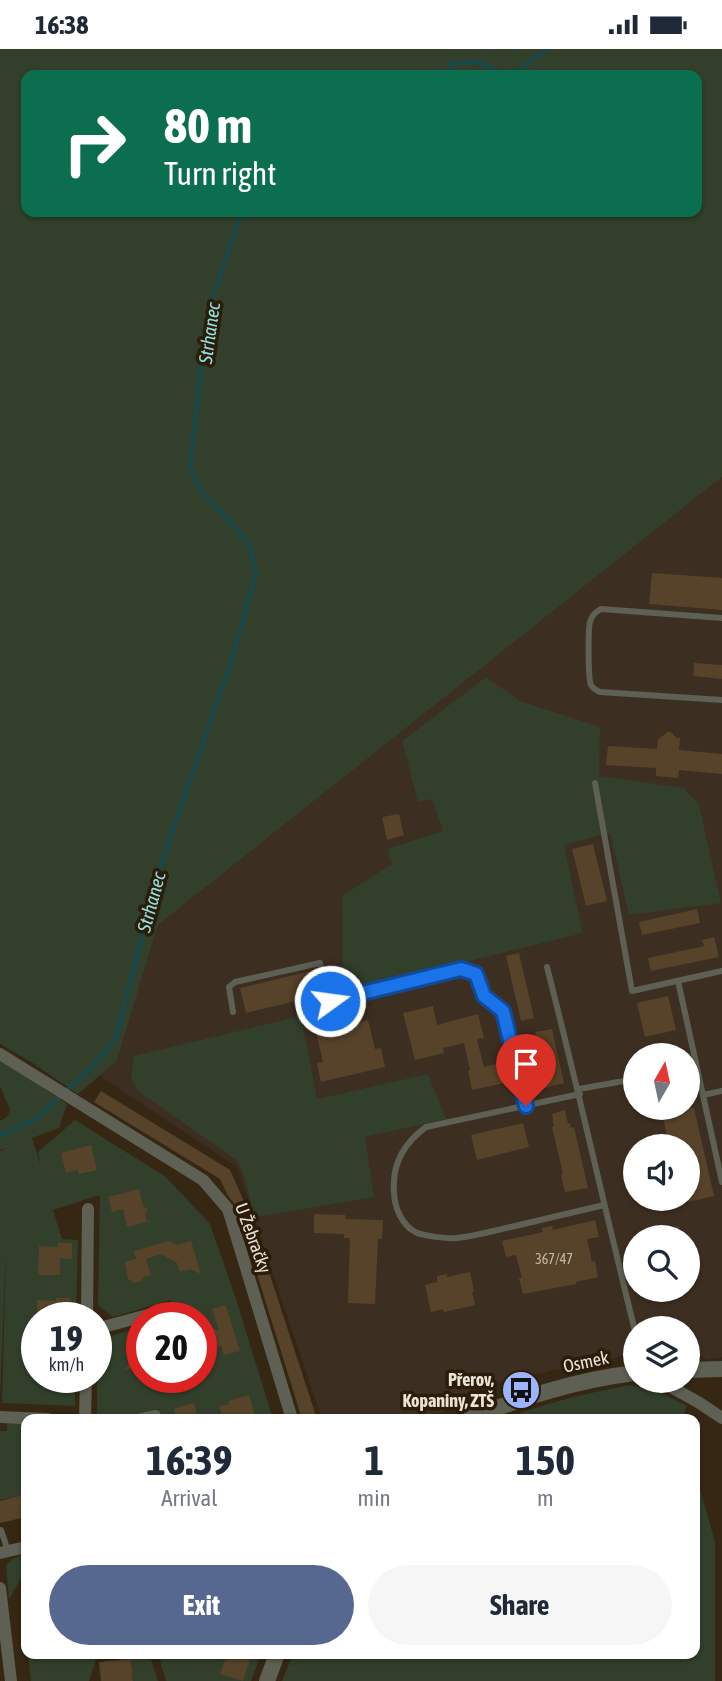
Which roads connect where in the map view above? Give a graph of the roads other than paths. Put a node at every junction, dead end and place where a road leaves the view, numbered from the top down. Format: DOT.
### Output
graph roads {
  1 [pos="722,618"];
  2 [pos="722,700"];
  3 [pos="595,783"];
  4 [pos="547,967"];
  5 [pos="722,971"];
  6 [pos="678,981"];
  7 [pos="233,1012"];
  8 [pos="692,1043"];
  9 [pos="0,1054"];
  10 [pos="700,1081"];
  11 [pos="623,1082"];
  12 [pos="722,1091"];
  13 [pos="579,1092"];
  14 [pos="703,1095"];
  15 [pos="526,1106"];
  16 [pos="722,1182"];
  17 [pos="604,1205"];
  18 [pos="88,1209"];
  19 [pos="87,1302"];
  20 [pos="631,1316"];
  21 [pos="722,1369"];
  22 [pos="700,1370"];
  23 [pos="623,1375"];
  24 [pos="86,1393"];
  25 [pos="682,1393"];
  26 [pos="85,1414"];
  27 [pos="290,1414"];
  28 [pos="481,1414"];
  29 [pos="0,1417"];
  30 [pos="21,1418"];
  31 [pos="722,1418"];
  32 [pos="1,1530"];
  33 [pos="4,1552"];
  34 [pos="0,1588"];
  35 [pos="275,1659"];
  36 [pos="11,1681"];
  37 [pos="267,1681"];
  1 -- 2 [label="lane"];
  3 -- 6 [label="lane"];
  4 -- 13 [label="lane"];
  5 -- 6 [label="lane"];
  6 -- 8 [label="lane"];
  7 -- 15 [label="lane"];
  9 -- 27 [label="street, U Žebračky"];
  10 -- 14 [label="lane"];
  11 -- 13 [label="lane"];
  12 -- 14 [label="lane"];
  13 -- 15 [label="lane"];
  13 -- 17 [label="lane"];
  14 -- 16 [label="lane"];
  15 -- 17 [label="lane"];
  17 -- 20 [label="lane"];
  18 -- 19 [label="street"];
  21 -- 22 [label="street"];
  23 -- 28 [label="street, Osmek"];
  24 -- 26 [label="street"];
  25 -- 31 [label="street"];
  29 -- 30 [label="street"];
  32 -- 33 [label="lane"];
  34 -- 36 [label="street"];
  35 -- 37 [label="street"];
}
